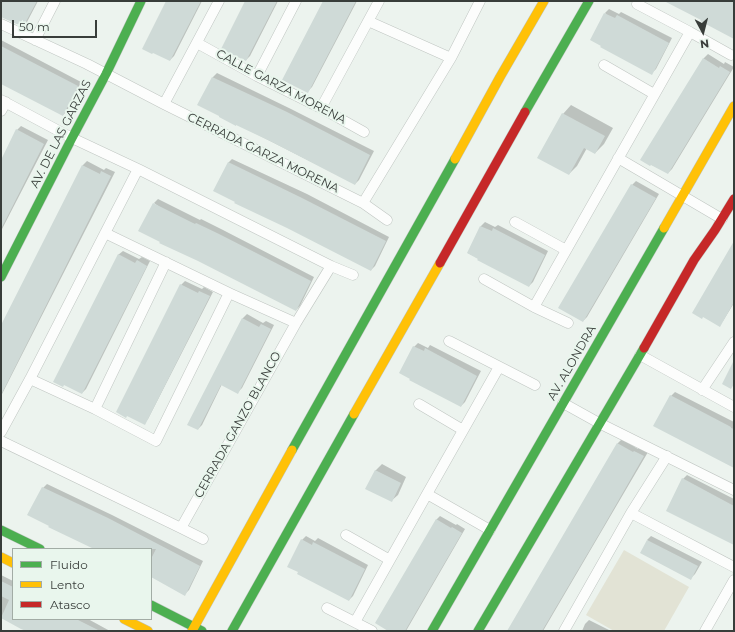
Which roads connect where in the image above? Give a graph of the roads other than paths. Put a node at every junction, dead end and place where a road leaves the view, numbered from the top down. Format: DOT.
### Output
graph roads {
  1 [pos="55,1"];
  2 [pos="141,1"];
  3 [pos="219,1"];
  4 [pos="296,1"];
  5 [pos="379,1"];
  6 [pos="480,1"];
  7 [pos="544,1"];
  8 [pos="589,1"];
  9 [pos="637,4"];
  10 [pos="368,21"];
  11 [pos="1,24"];
  12 [pos="690,32"];
  13 [pos="35,40"];
  14 [pos="197,43"];
  15 [pos="730,55"];
  16 [pos="451,58"];
  17 [pos="604,65"];
  18 [pos="106,74"];
  19 [pos="257,76"];
  20 [pos="654,94"];
  21 [pos="3,101"];
  22 [pos="164,104"];
  23 [pos="734,106"];
  24 [pos="321,108"];
  25 [pos="1,111"];
  26 [pos="364,132"];
  27 [pos="72,138"];
  28 [pos="618,158"];
  29 [pos="138,168"];
  30 [pos="678,193"];
  31 [pos="734,200"];
  32 [pos="363,203"];
  33 [pos="722,219"];
  34 [pos="387,220"];
  35 [pos="515,222"];
  36 [pos="105,232"];
  37 [pos="566,250"];
  38 [pos="166,262"];
  39 [pos="331,266"];
  40 [pos="353,275"];
  41 [pos="1,277"];
  42 [pos="484,279"];
  43 [pos="229,293"];
  44 [pos="534,307"];
  45 [pos="296,323"];
  46 [pos="568,323"];
  47 [pos="448,341"];
  48 [pos="734,342"];
  49 [pos="640,354"];
  50 [pos="499,367"];
  51 [pos="30,379"];
  52 [pos="535,385"];
  53 [pos="702,390"];
  54 [pos="563,403"];
  55 [pos="419,404"];
  56 [pos="734,407"];
  57 [pos="95,409"];
  58 [pos="599,423"];
  59 [pos="463,430"];
  60 [pos="1,432"];
  61 [pos="1,441"];
  62 [pos="667,456"];
  63 [pos="734,490"];
  64 [pos="426,494"];
  65 [pos="631,513"];
  66 [pos="181,528"];
  67 [pos="1,530"];
  68 [pos="490,530"];
  69 [pos="346,535"];
  70 [pos="203,540"];
  71 [pos="38,548"];
  72 [pos="1,557"];
  73 [pos="390,560"];
  74 [pos="12,562"];
  75 [pos="734,567"];
  76 [pos="734,580"];
  77 [pos="152,606"];
  78 [pos="327,608"];
  79 [pos="126,620"];
  80 [pos="355,622"];
  81 [pos="193,629"];
  82 [pos="148,631"];
  83 [pos="203,631"];
  84 [pos="232,631"];
  85 [pos="372,631"];
  86 [pos="432,631"];
  87 [pos="478,631"];
  88 [pos="564,631"];
  89 [pos="705,631"];
  1 -- 13 [label="street"];
  2 -- 18 [label="main road, AV. DE LAS GARZAS"];
  3 -- 14 [label="street"];
  4 -- 19 [label="street"];
  5 -- 10 [label="street"];
  6 -- 16 [label="street"];
  7 -- 81 [label="main road"];
  8 -- 84 [label="main road"];
  9 -- 12 [label="street"];
  10 -- 16 [label="street"];
  10 -- 24 [label="street"];
  11 -- 13 [label="street"];
  12 -- 15 [label="street"];
  12 -- 20 [label="street"];
  13 -- 18 [label="street"];
  14 -- 19 [label="street, CALLE GARZA MORENA"];
  14 -- 22 [label="street"];
  16 -- 32 [label="street"];
  17 -- 20 [label="street"];
  18 -- 22 [label="street, CERRADA GARZA MORENA"];
  18 -- 27 [label="main road, AV. DE LAS GARZAS"];
  19 -- 24 [label="street, CALLE GARZA MORENA"];
  20 -- 28 [label="street"];
  21 -- 25 [label="street"];
  21 -- 27 [label="street"];
  22 -- 32 [label="street, CERRADA GARZA MORENA"];
  23 -- 30 [label="main road, AV. ALONDRA"];
  24 -- 26 [label="street, CALLE GARZA MORENA"];
  27 -- 29 [label="street"];
  27 -- 41 [label="main road, AV. DE LAS GARZAS"];
  28 -- 30 [label="street"];
  28 -- 37 [label="street"];
  29 -- 36 [label="street"];
  29 -- 39 [label="street"];
  30 -- 33 [label="street"];
  30 -- 54 [label="main road, AV. ALONDRA"];
  31 -- 33 [label="main road"];
  32 -- 34 [label="street, CERRADA GARZA MORENA"];
  33 -- 49 [label="main road"];
  35 -- 37 [label="street"];
  36 -- 38 [label="street"];
  36 -- 51 [label="street"];
  37 -- 44 [label="street"];
  38 -- 43 [label="street"];
  38 -- 57 [label="street"];
  39 -- 40 [label="street"];
  39 -- 45 [label="street, CERRADA GANZO BLANCO"];
  42 -- 44 [label="street"];
  43 -- 45 [label="street"];
  43 -- 57 [label="street"];
  44 -- 46 [label="street"];
  45 -- 66 [label="street, CERRADA GANZO BLANCO"];
  47 -- 50 [label="street"];
  48 -- 53 [label="street"];
  49 -- 53 [label="street"];
  49 -- 58 [label="main road"];
  50 -- 52 [label="street"];
  50 -- 59 [label="street"];
  51 -- 57 [label="street"];
  51 -- 60 [label="street"];
  53 -- 56 [label="street"];
  54 -- 58 [label="street"];
  54 -- 68 [label="main road, AV. ALONDRA"];
  55 -- 59 [label="street"];
  58 -- 62 [label="street"];
  58 -- 87 [label="main road"];
  59 -- 64 [label="street"];
  61 -- 66 [label="street"];
  62 -- 63 [label="street"];
  62 -- 65 [label="street"];
  64 -- 68 [label="street"];
  64 -- 73 [label="street"];
  65 -- 75 [label="street"];
  65 -- 88 [label="street"];
  66 -- 70 [label="street"];
  67 -- 71 [label="main road"];
  68 -- 86 [label="main road, AV. ALONDRA"];
  69 -- 73 [label="street"];
  72 -- 74 [label="main road"];
  73 -- 80 [label="street"];
  76 -- 89 [label="street"];
  77 -- 81 [label="main road"];
  78 -- 80 [label="street"];
  79 -- 82 [label="main road"];
  80 -- 85 [label="street"];
  81 -- 83 [label="main road"];
}
